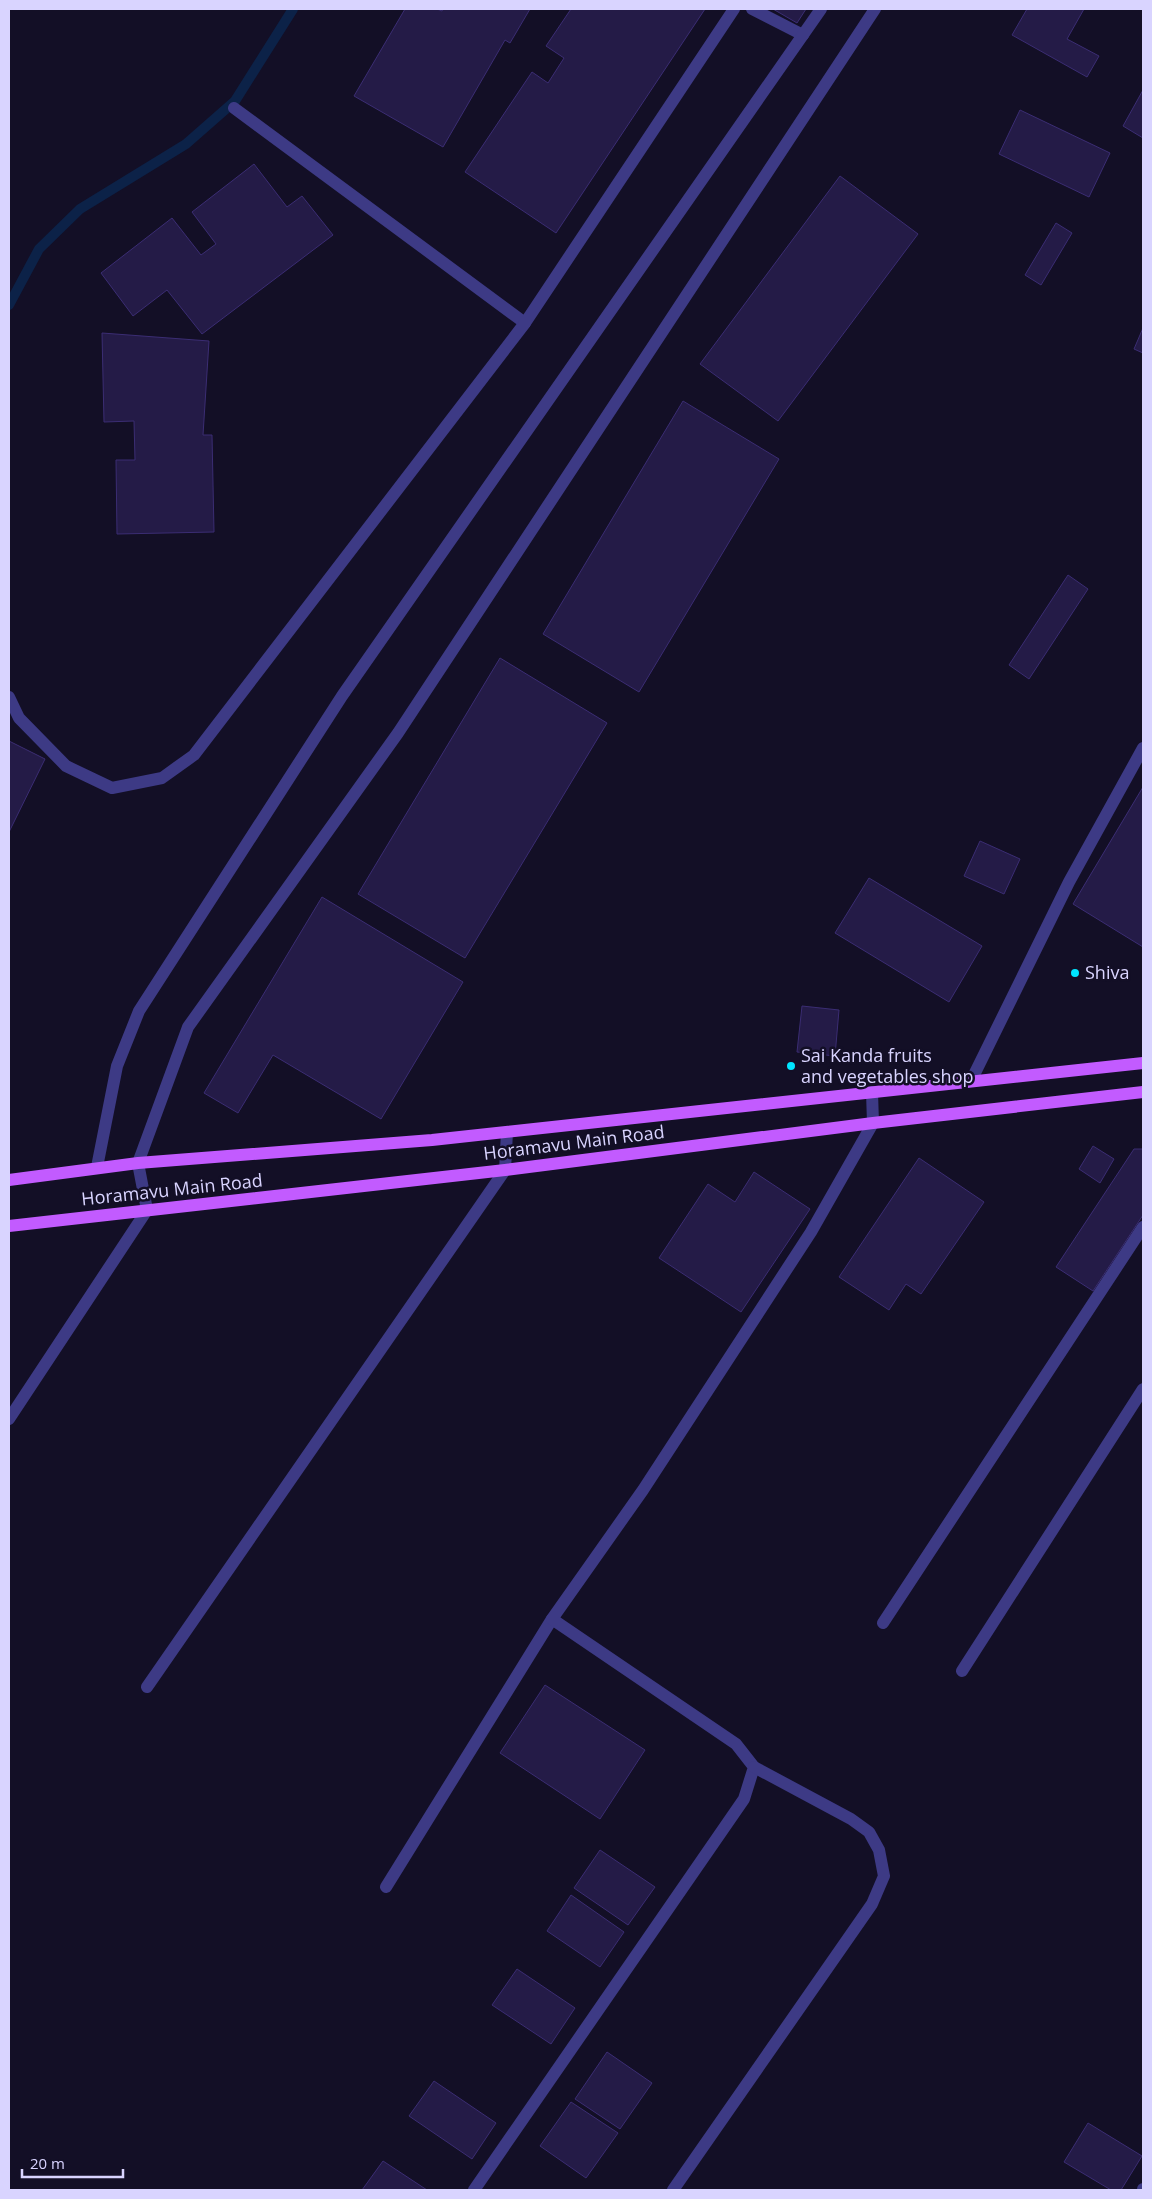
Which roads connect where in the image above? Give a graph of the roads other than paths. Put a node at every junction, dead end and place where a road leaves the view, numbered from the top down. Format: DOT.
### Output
graph roads {
  1 [pos="734,9"];
  2 [pos="752,9"];
  3 [pos="821,9"];
  4 [pos="875,9"];
  5 [pos="803,35"];
  6 [pos="234,108"];
  7 [pos="526,323"];
  8 [pos="9,697"];
  9 [pos="1143,748"];
  10 [pos="1143,1063"];
  11 [pos="971,1080"];
  12 [pos="872,1092"];
  13 [pos="1143,1092"];
  14 [pos="873,1124"];
  15 [pos="507,1132"];
  16 [pos="138,1163"];
  17 [pos="97,1167"];
  18 [pos="505,1170"];
  19 [pos="9,1180"];
  20 [pos="147,1210"];
  21 [pos="9,1226"];
  22 [pos="1143,1227"];
  23 [pos="1143,1388"];
  24 [pos="9,1419"];
  25 [pos="552,1619"];
  26 [pos="883,1623"];
  27 [pos="962,1671"];
  28 [pos="147,1687"];
  29 [pos="754,1767"];
  30 [pos="386,1887"];
  31 [pos="474,2190"];
  32 [pos="673,2190"];
  1 -- 7 [label="street"];
  2 -- 5 [label="street"];
  3 -- 5 [label="street"];
  4 -- 16 [label="street"];
  5 -- 17 [label="street"];
  6 -- 7 [label="street"];
  7 -- 8 [label="street"];
  9 -- 11 [label="street"];
  10 -- 11 [label="main road, Horamavu Main Road"];
  11 -- 12 [label="main road, Horamavu Main Road"];
  12 -- 14 [label="street"];
  12 -- 15 [label="main road, Horamavu Main Road"];
  13 -- 14 [label="main road, Horamavu Main Road"];
  14 -- 18 [label="main road, Horamavu Main Road"];
  14 -- 25 [label="street"];
  15 -- 16 [label="main road, Horamavu Main Road"];
  15 -- 18 [label="street"];
  16 -- 17 [label="main road, Horamavu Main Road"];
  16 -- 20 [label="street"];
  17 -- 19 [label="main road, Horamavu Main Road"];
  18 -- 20 [label="main road, Horamavu Main Road"];
  18 -- 28 [label="street"];
  20 -- 21 [label="main road, Horamavu Main Road"];
  20 -- 24 [label="street"];
  22 -- 26 [label="street"];
  23 -- 27 [label="street"];
  25 -- 29 [label="street"];
  25 -- 30 [label="street"];
  29 -- 31 [label="street"];
  29 -- 32 [label="street"];
}
